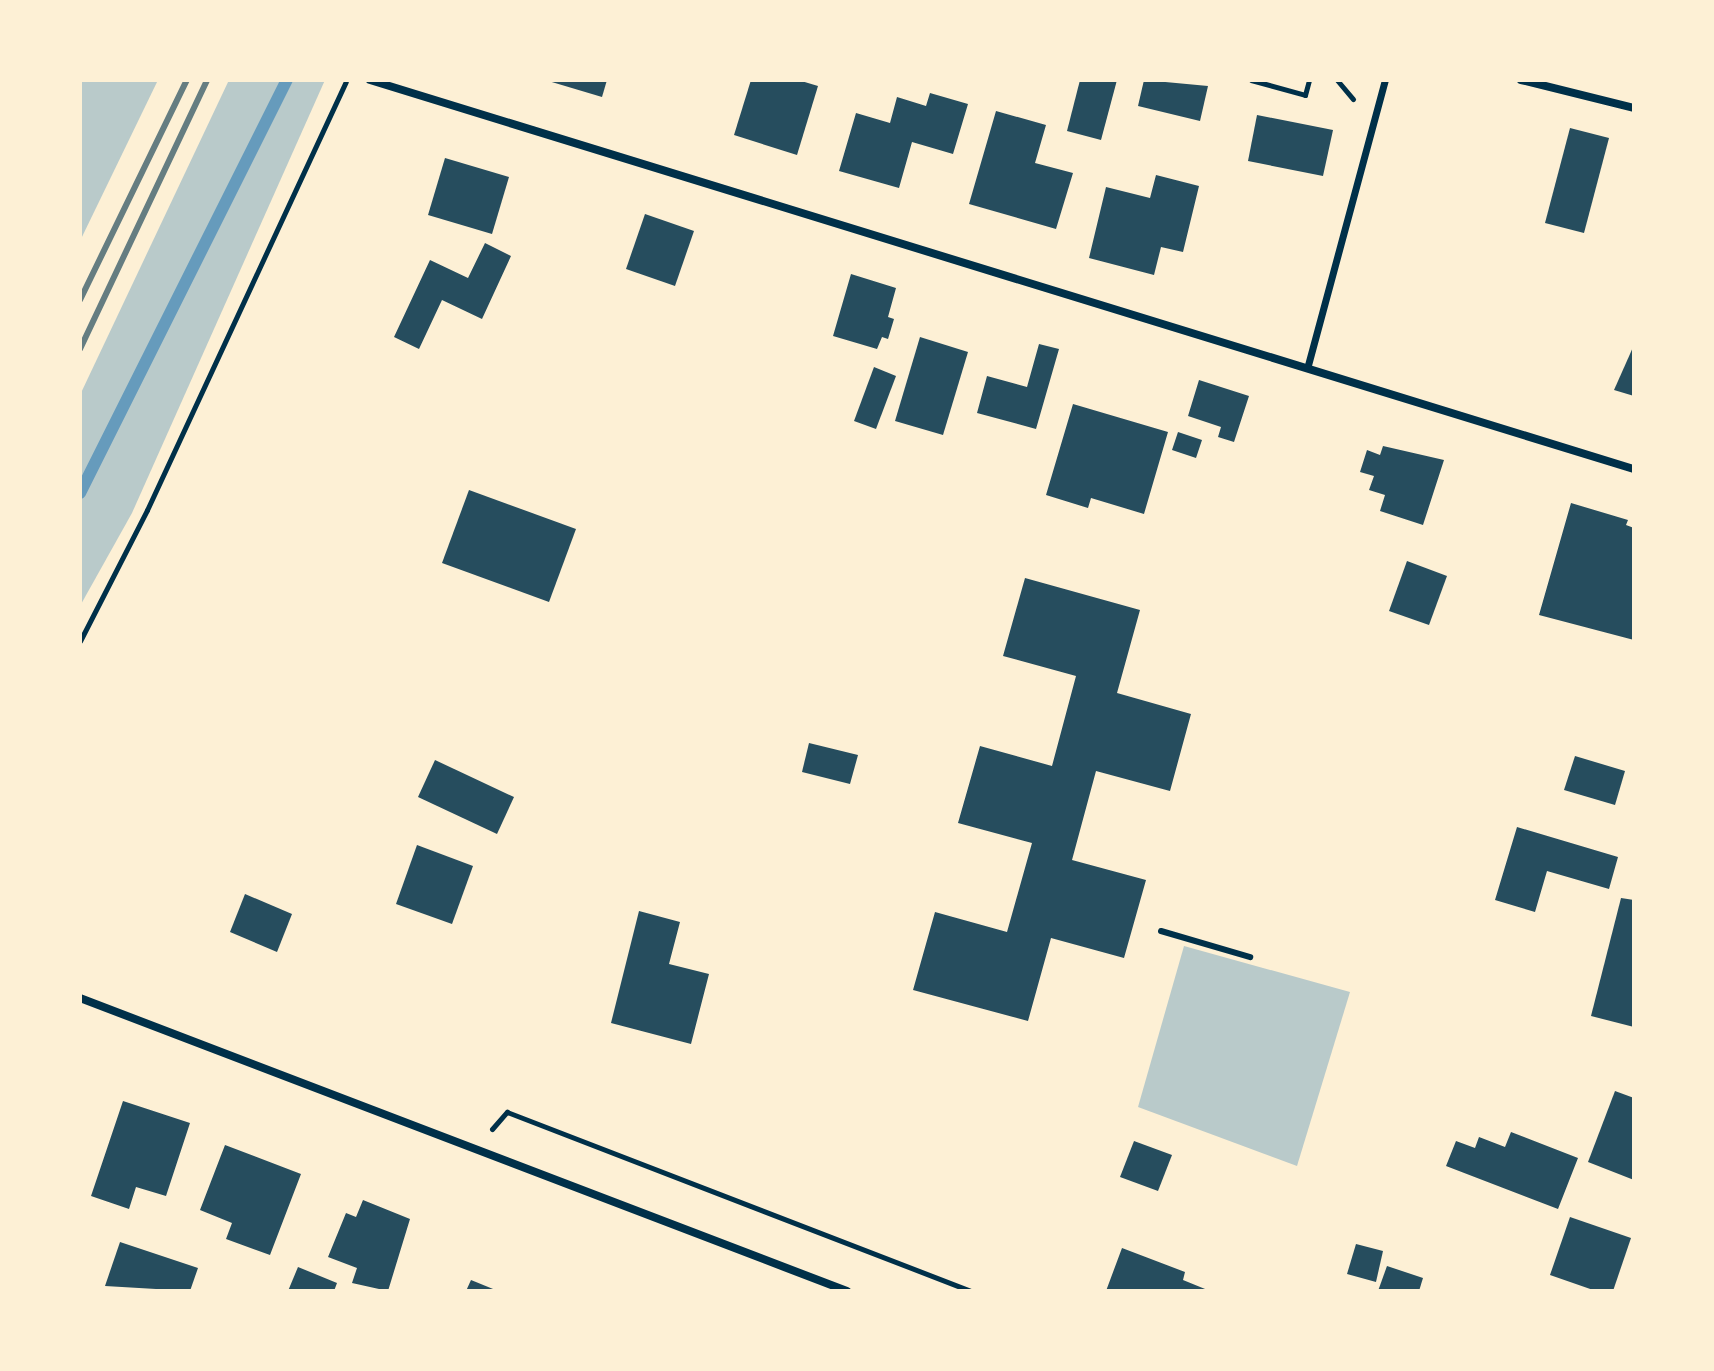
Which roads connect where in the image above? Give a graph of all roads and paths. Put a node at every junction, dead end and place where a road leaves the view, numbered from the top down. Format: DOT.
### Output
graph roads {
  1 [pos="346,80"];
  2 [pos="370,80"];
  3 [pos="1251,80"];
  4 [pos="1309,80"];
  5 [pos="1385,80"];
  6 [pos="1521,80"];
  7 [pos="1634,108"];
  8 [pos="1308,365"];
  9 [pos="1634,469"];
  10 [pos="80,641"];
  11 [pos="1161,931"];
  12 [pos="1250,957"];
  13 [pos="80,998"];
  14 [pos="475,1149"];
  15 [pos="847,1291"];
  16 [pos="970,1291"];
  1 -- 10 [label="path"];
  2 -- 8 [label="street"];
  3 -- 4 [label="path"];
  5 -- 8 [label="street"];
  6 -- 7 [label="street"];
  8 -- 9 [label="street"];
  11 -- 12 [label="lane"];
  13 -- 14 [label="street"];
  14 -- 15 [label="street"];
  14 -- 16 [label="path"];
}
